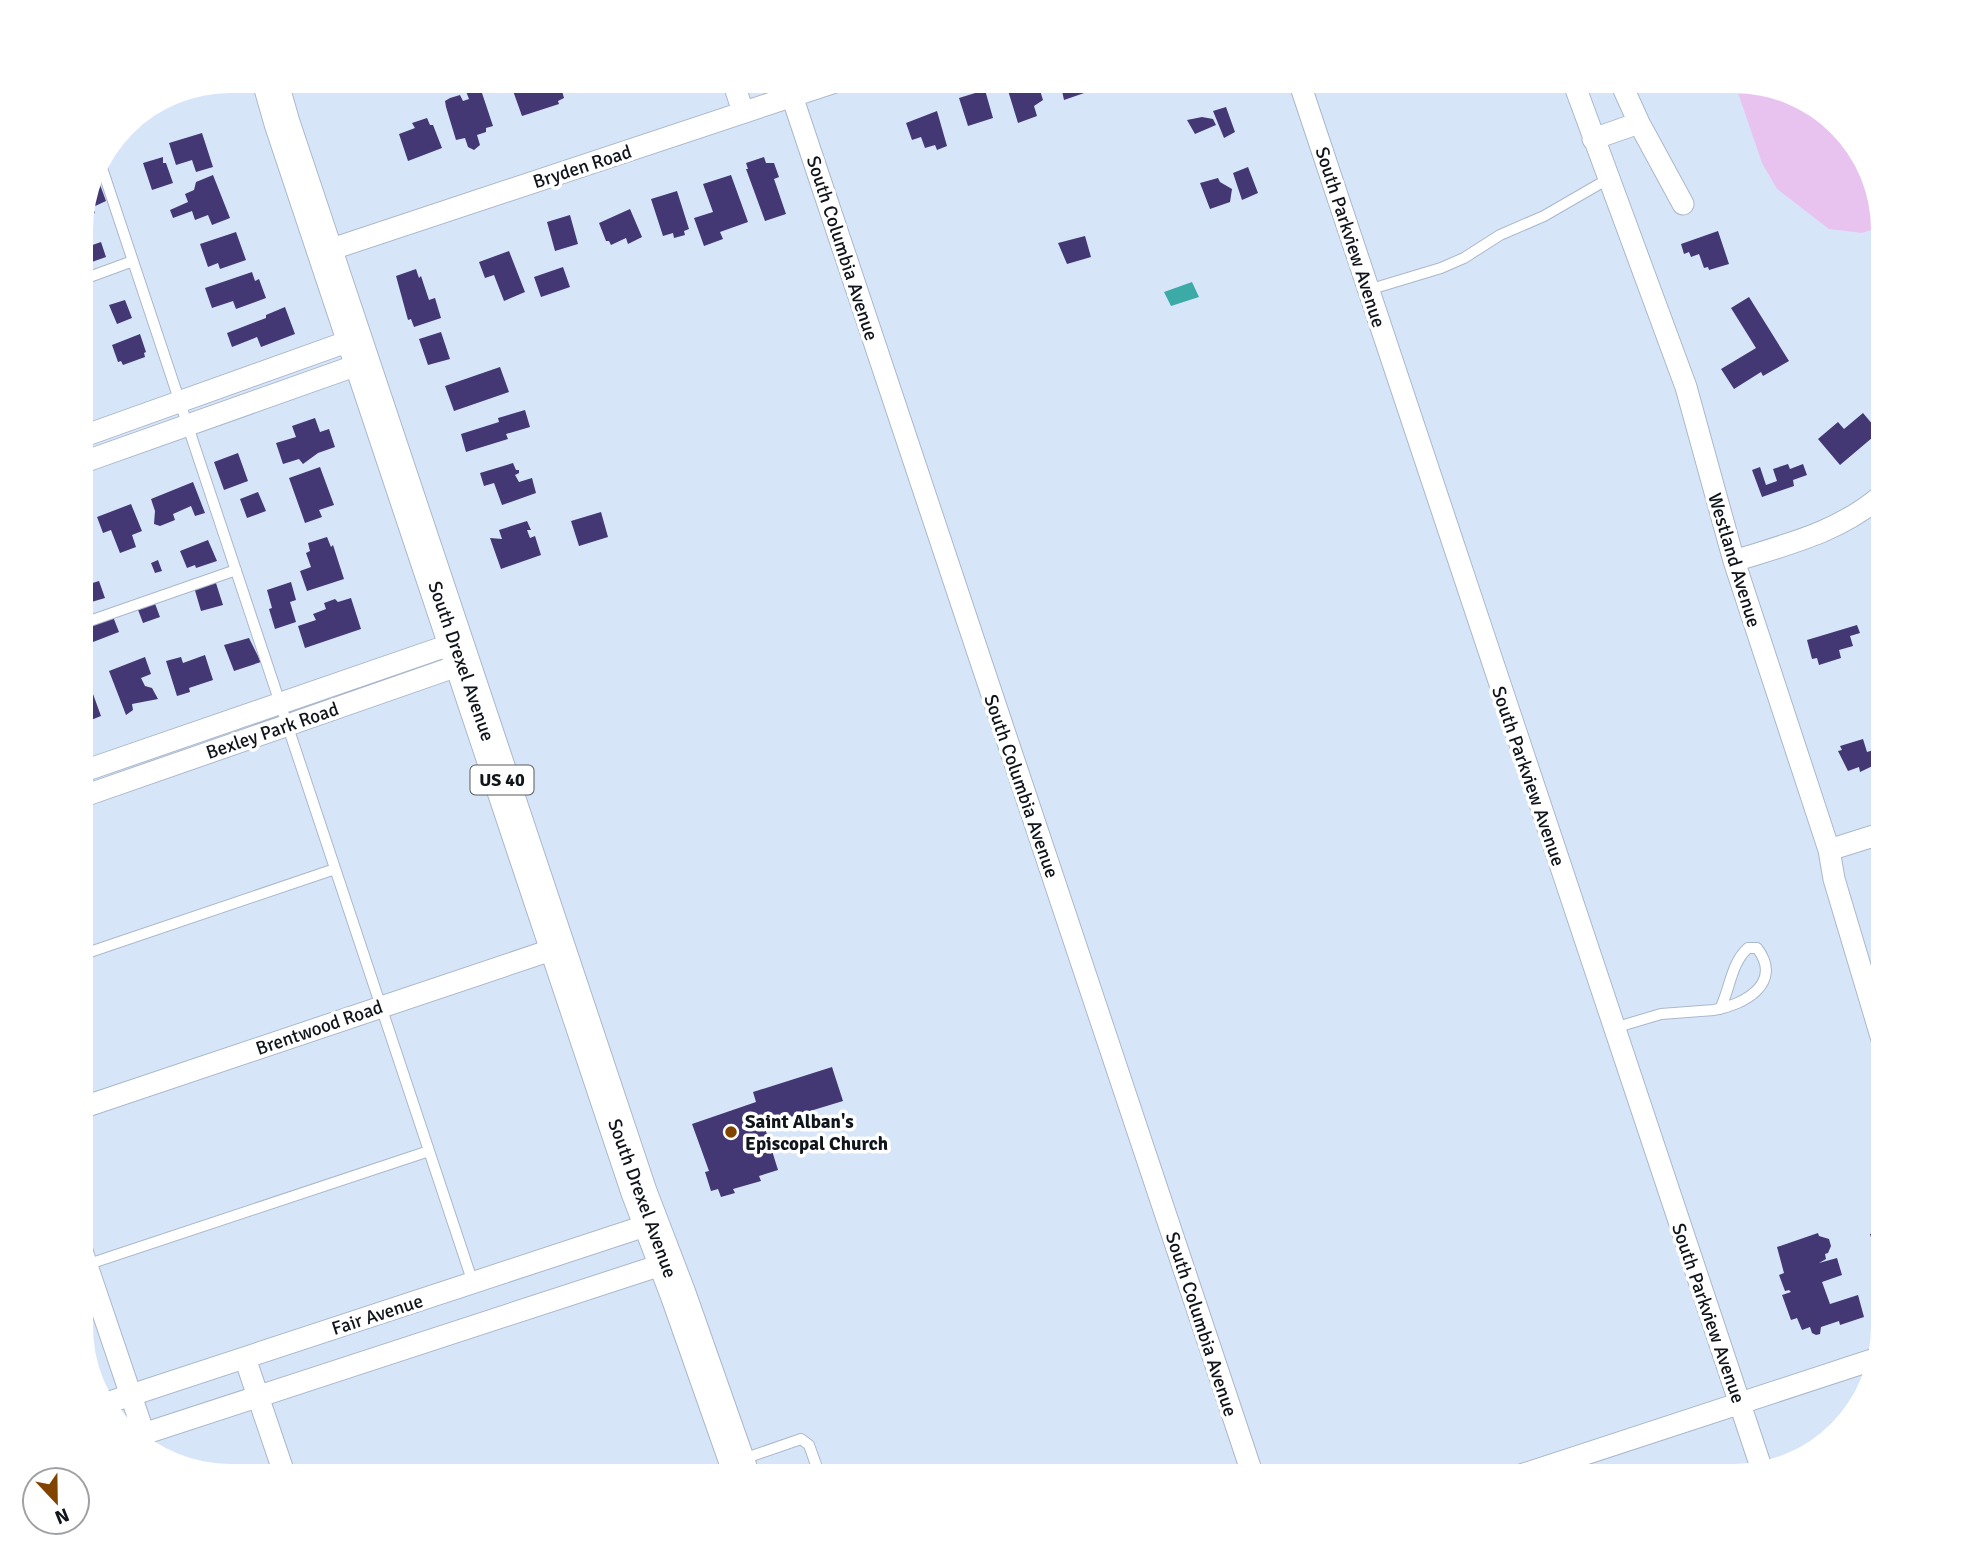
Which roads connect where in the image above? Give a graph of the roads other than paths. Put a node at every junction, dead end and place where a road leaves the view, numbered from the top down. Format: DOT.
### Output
graph roads {
  1 [pos="274,93"];
  2 [pos="737,93"];
  3 [pos="801,93"];
  4 [pos="1303,93"];
  5 [pos="1577,93"];
  6 [pos="1626,93"];
  7 [pos="792,96"];
  8 [pos="743,112"];
  9 [pos="1639,123"];
  10 [pos="1593,139"];
  11 [pos="104,174"];
  12 [pos="1608,179"];
  13 [pos="1683,204"];
  14 [pos="326,251"];
  15 [pos="134,261"];
  16 [pos="93,276"];
  17 [pos="1368,290"];
  18 [pos="359,351"];
  19 [pos="180,401"];
  20 [pos="188,425"];
  21 [pos="93,433"];
  22 [pos="93,459"];
  23 [pos="1871,505"];
  24 [pos="1734,561"];
  25 [pos="236,570"];
  26 [pos="93,620"];
  27 [pos="459,653"];
  28 [pos="280,703"];
  29 [pos="288,725"];
  30 [pos="116,760"];
  31 [pos="93,768"];
  32 [pos="124,782"];
  33 [pos="93,793"];
  34 [pos="1871,837"];
  35 [pos="1829,850"];
  36 [pos="335,869"];
  37 [pos="558,948"];
  38 [pos="93,951"];
  39 [pos="1871,1000"];
  40 [pos="381,1006"];
  41 [pos="1720,1009"];
  42 [pos="1614,1028"];
  43 [pos="93,1104"];
  44 [pos="429,1152"];
  45 [pos="650,1224"];
  46 [pos="93,1257"];
  47 [pos="667,1263"];
  48 [pos="473,1283"];
  49 [pos="93,1288"];
  50 [pos="245,1357"];
  51 [pos="1867,1362"];
  52 [pos="131,1395"];
  53 [pos="258,1396"];
  54 [pos="114,1401"];
  55 [pos="1740,1404"];
  56 [pos="136,1427"];
  57 [pos="143,1434"];
  58 [pos="1759,1462"];
  59 [pos="281,1464"];
  60 [pos="737,1464"];
  61 [pos="749,1464"];
  62 [pos="816,1464"];
  63 [pos="1249,1464"];
  64 [pos="1555,1464"];
  1 -- 14 [label="main road, South Drexel Avenue / US 40"];
  2 -- 8 [label="street"];
  3 -- 7 [label="street, Bryden Road"];
  4 -- 17 [label="street, South Parkview Avenue"];
  5 -- 10 [label="street, Westland Avenue"];
  6 -- 9 [label="street"];
  7 -- 8 [label="street, Bryden Road"];
  7 -- 63 [label="street, South Columbia Avenue"];
  8 -- 14 [label="street, Bryden Road"];
  9 -- 10 [label="street"];
  9 -- 13 [label="street"];
  10 -- 12 [label="street, Westland Avenue"];
  11 -- 15 [label="lane"];
  12 -- 17 [label="lane"];
  12 -- 24 [label="street, Westland Avenue"];
  14 -- 18 [label="main road, South Drexel Avenue / US 40"];
  15 -- 16 [label="lane"];
  15 -- 19 [label="lane"];
  17 -- 42 [label="street, South Parkview Avenue"];
  18 -- 19 [label="street"];
  18 -- 20 [label="street"];
  18 -- 27 [label="main road, South Drexel Avenue / US 40"];
  19 -- 20 [label="lane"];
  19 -- 21 [label="street"];
  20 -- 22 [label="street"];
  20 -- 25 [label="lane"];
  23 -- 24 [label="street"];
  24 -- 35 [label="street, Westland Avenue"];
  25 -- 26 [label="lane"];
  25 -- 28 [label="lane"];
  27 -- 28 [label="street, Bexley Park Road"];
  27 -- 29 [label="street, Bexley Park Road"];
  27 -- 37 [label="main road, South Drexel Avenue / US 40"];
  28 -- 29 [label="lane"];
  28 -- 30 [label="street, Bexley Park Road"];
  29 -- 32 [label="street, Bexley Park Road"];
  29 -- 36 [label="lane"];
  30 -- 31 [label="street, Bexley Park Road"];
  30 -- 32 [label="lane"];
  32 -- 33 [label="street, Bexley Park Road"];
  34 -- 35 [label="street"];
  35 -- 39 [label="street, Westland Avenue"];
  36 -- 38 [label="lane"];
  36 -- 40 [label="lane"];
  37 -- 40 [label="street, Brentwood Road"];
  37 -- 45 [label="main road, South Drexel Avenue / US 40"];
  40 -- 43 [label="street, Brentwood Road"];
  40 -- 44 [label="lane"];
  41 -- 41 [label="lane"];
  41 -- 42 [label="lane"];
  42 -- 55 [label="street, South Parkview Avenue"];
  44 -- 46 [label="lane"];
  44 -- 48 [label="lane"];
  45 -- 47 [label="main road, South Drexel Avenue / US 40"];
  45 -- 48 [label="street, Fair Avenue"];
  47 -- 53 [label="street"];
  47 -- 60 [label="main road, South Drexel Avenue / US 40"];
  48 -- 50 [label="street, Fair Avenue"];
  49 -- 52 [label="street"];
  50 -- 52 [label="street, Fair Avenue"];
  50 -- 53 [label="street"];
  51 -- 55 [label="street"];
  52 -- 54 [label="street, Fair Avenue"];
  52 -- 56 [label="street"];
  53 -- 57 [label="street"];
  53 -- 59 [label="street"];
  55 -- 58 [label="street, South Parkview Avenue"];
  55 -- 64 [label="street"];
  61 -- 62 [label="lane"];
}
